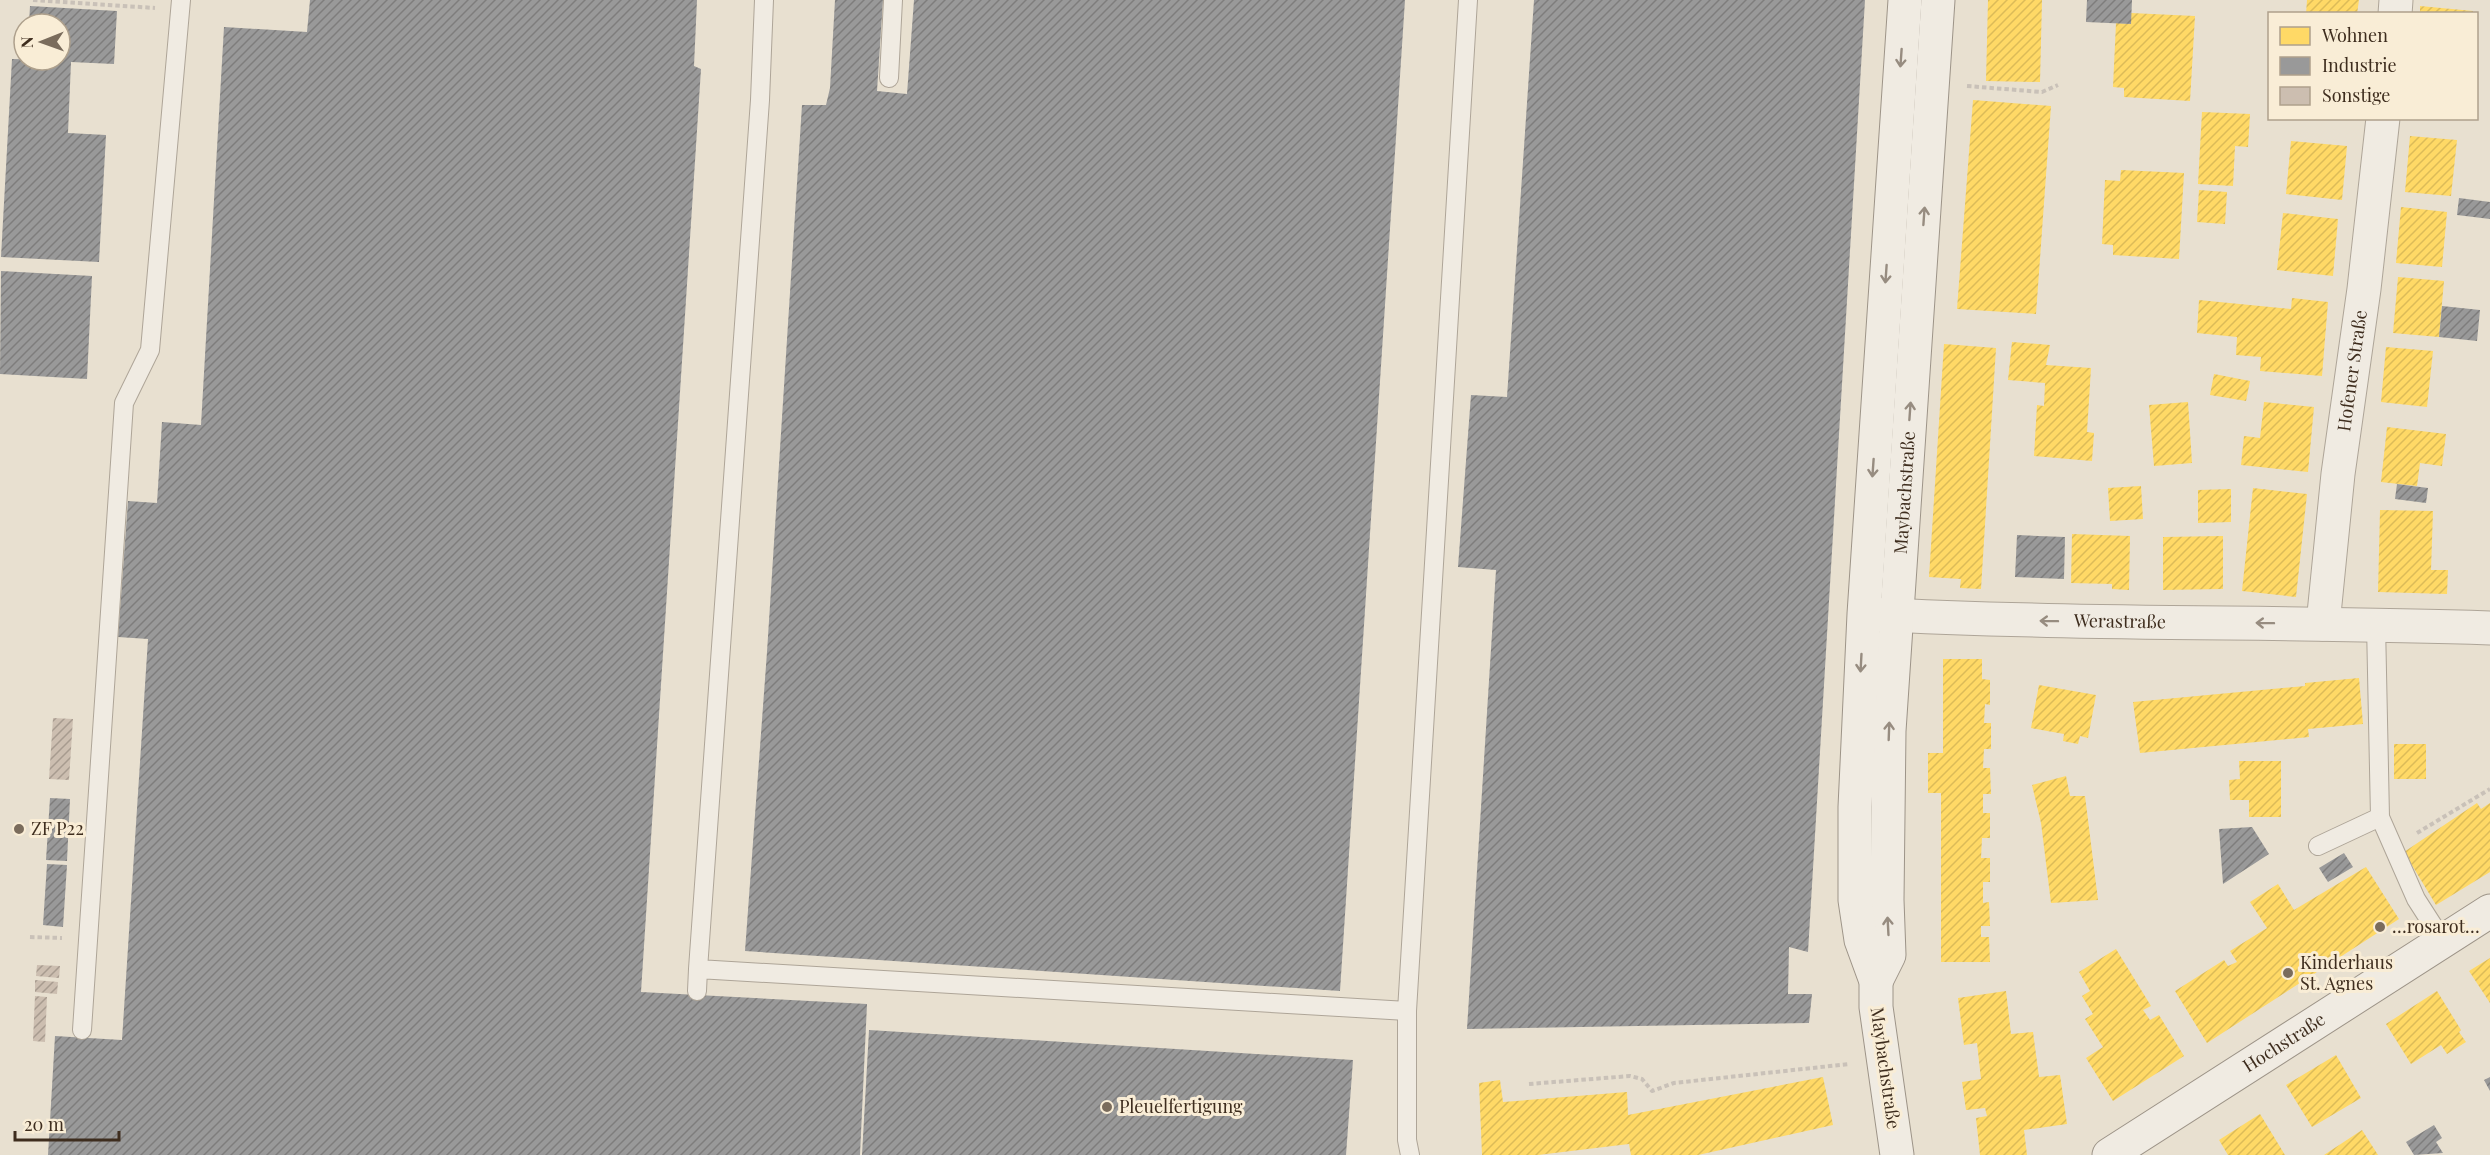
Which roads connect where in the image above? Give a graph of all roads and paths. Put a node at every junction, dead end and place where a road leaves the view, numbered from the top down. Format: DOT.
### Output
graph roads {
  1 [pos="33,0"];
  2 [pos="181,0"];
  3 [pos="764,0"];
  4 [pos="893,0"];
  5 [pos="1468,0"];
  6 [pos="1904,5"];
  7 [pos="1938,6"];
  8 [pos="161,8"];
  9 [pos="889,78"];
  10 [pos="2058,85"];
  11 [pos="1961,86"];
  12 [pos="2383,120"];
  13 [pos="1883,325"];
  14 [pos="1916,327"];
  15 [pos="1864,614"];
  16 [pos="1897,616"];
  17 [pos="2323,624"];
  18 [pos="2376,624"];
  19 [pos="2490,628"];
  20 [pos="2490,789"];
  21 [pos="2380,816"];
  22 [pos="2318,846"];
  23 [pos="2393,847"];
  24 [pos="2490,910"];
  25 [pos="30,937"];
  26 [pos="70,939"];
  27 [pos="2443,941"];
  28 [pos="698,969"];
  29 [pos="1876,981"];
  30 [pos="697,991"];
  31 [pos="1407,1011"];
  32 [pos="82,1030"];
  33 [pos="1850,1064"];
  34 [pos="1529,1084"];
  35 [pos="1410,1155"];
  36 [pos="1897,1155"];
  37 [pos="2109,1155"];
  1 -- 8 [label="path"];
  2 -- 32 [label="lane"];
  3 -- 28 [label="lane"];
  4 -- 9 [label="lane"];
  5 -- 31 [label="lane"];
  6 -- 7 [label="main road"];
  6 -- 13 [label="main road, Maybachstraße, one-way"];
  14 -- 7 [label="main road, Maybachstraße, one-way"];
  10 -- 11 [label="path"];
  12 -- 17 [label="main road, Hofener Straße"];
  13 -- 14 [label="main road"];
  13 -- 15 [label="main road, Maybachstraße, one-way"];
  16 -- 14 [label="main road, Maybachstraße, one-way"];
  15 -- 16 [label="main road, Werastraße"];
  15 -- 29 [label="main road, Maybachstraße, one-way"];
  17 -- 16 [label="main road, Werastraße, one-way"];
  29 -- 16 [label="main road, Maybachstraße, one-way"];
  17 -- 18 [label="main road, Werastraße"];
  18 -- 19 [label="main road, Werastraße"];
  18 -- 21 [label="lane"];
  20 -- 23 [label="path"];
  21 -- 22 [label="lane"];
  21 -- 23 [label="lane"];
  23 -- 27 [label="lane"];
  24 -- 27 [label="main road, Hochstraße"];
  25 -- 26 [label="path"];
  27 -- 37 [label="main road, Hochstraße"];
  28 -- 30 [label="lane"];
  28 -- 31 [label="lane"];
  29 -- 36 [label="main road, Maybachstraße"];
  31 -- 35 [label="lane"];
  33 -- 34 [label="path"];
}
